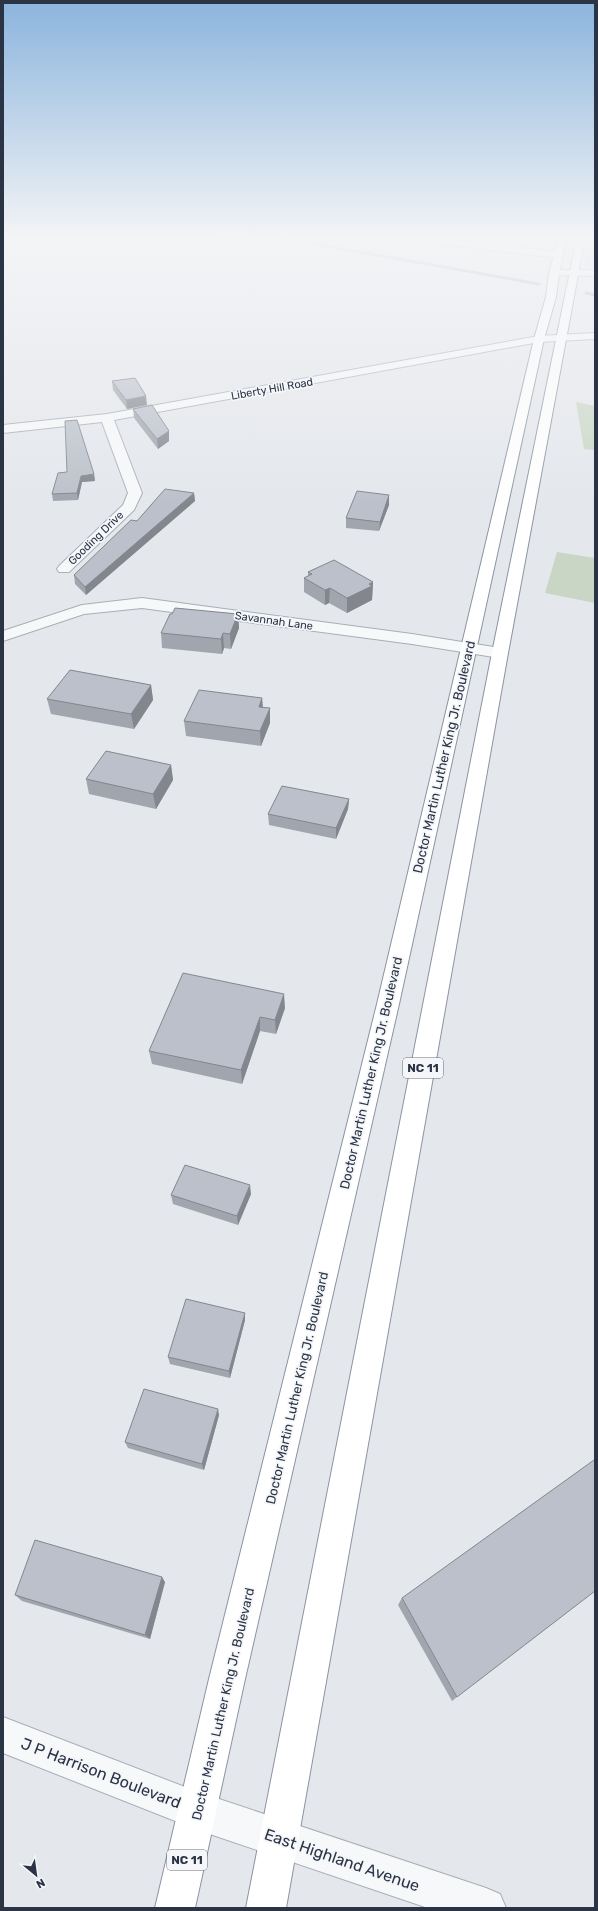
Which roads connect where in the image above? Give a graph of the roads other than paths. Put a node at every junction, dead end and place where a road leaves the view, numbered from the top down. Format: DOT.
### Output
graph roads {
  1 [pos="543,326"];
  2 [pos="562,326"];
  3 [pos="595,336"];
  4 [pos="562,338"];
  5 [pos="539,339"];
  6 [pos="107,418"];
  7 [pos="3,429"];
  8 [pos="64,569"];
  9 [pos="3,636"];
  10 [pos="468,649"];
  11 [pos="500,653"];
  12 [pos="3,1735"];
  13 [pos="198,1811"];
  14 [pos="279,1838"];
  15 [pos="175,1908"];
  16 [pos="266,1908"];
  17 [pos="486,1908"];
  1 -- 5 [label="highway, Doctor Martin Luther King Jr. Boulevard / NC 11"];
  2 -- 4 [label="highway, Doctor Martin Luther King Jr. Boulevard / NC 11"];
  3 -- 4 [label="street, Liberty Hill Road"];
  4 -- 5 [label="street, Liberty Hill Road"];
  4 -- 11 [label="highway, Doctor Martin Luther King Jr. Boulevard / NC 11"];
  5 -- 6 [label="street, Liberty Hill Road"];
  5 -- 10 [label="highway, Doctor Martin Luther King Jr. Boulevard / NC 11"];
  6 -- 7 [label="street, Liberty Hill Road"];
  6 -- 8 [label="street, Gooding Drive"];
  9 -- 10 [label="street, Savannah Lane"];
  10 -- 11 [label="street, Savannah Lane"];
  10 -- 13 [label="highway, Doctor Martin Luther King Jr. Boulevard / NC 11"];
  11 -- 14 [label="highway, Doctor Martin Luther King Jr. Boulevard / NC 11"];
  12 -- 13 [label="street, J P Harrison Boulevard"];
  13 -- 14 [label="street, East Highland Avenue"];
  13 -- 15 [label="highway, Doctor Martin Luther King Jr. Boulevard / NC 11"];
  14 -- 16 [label="highway, Doctor Martin Luther King Jr. Boulevard / NC 11"];
  14 -- 17 [label="street, East Highland Avenue"];
}
